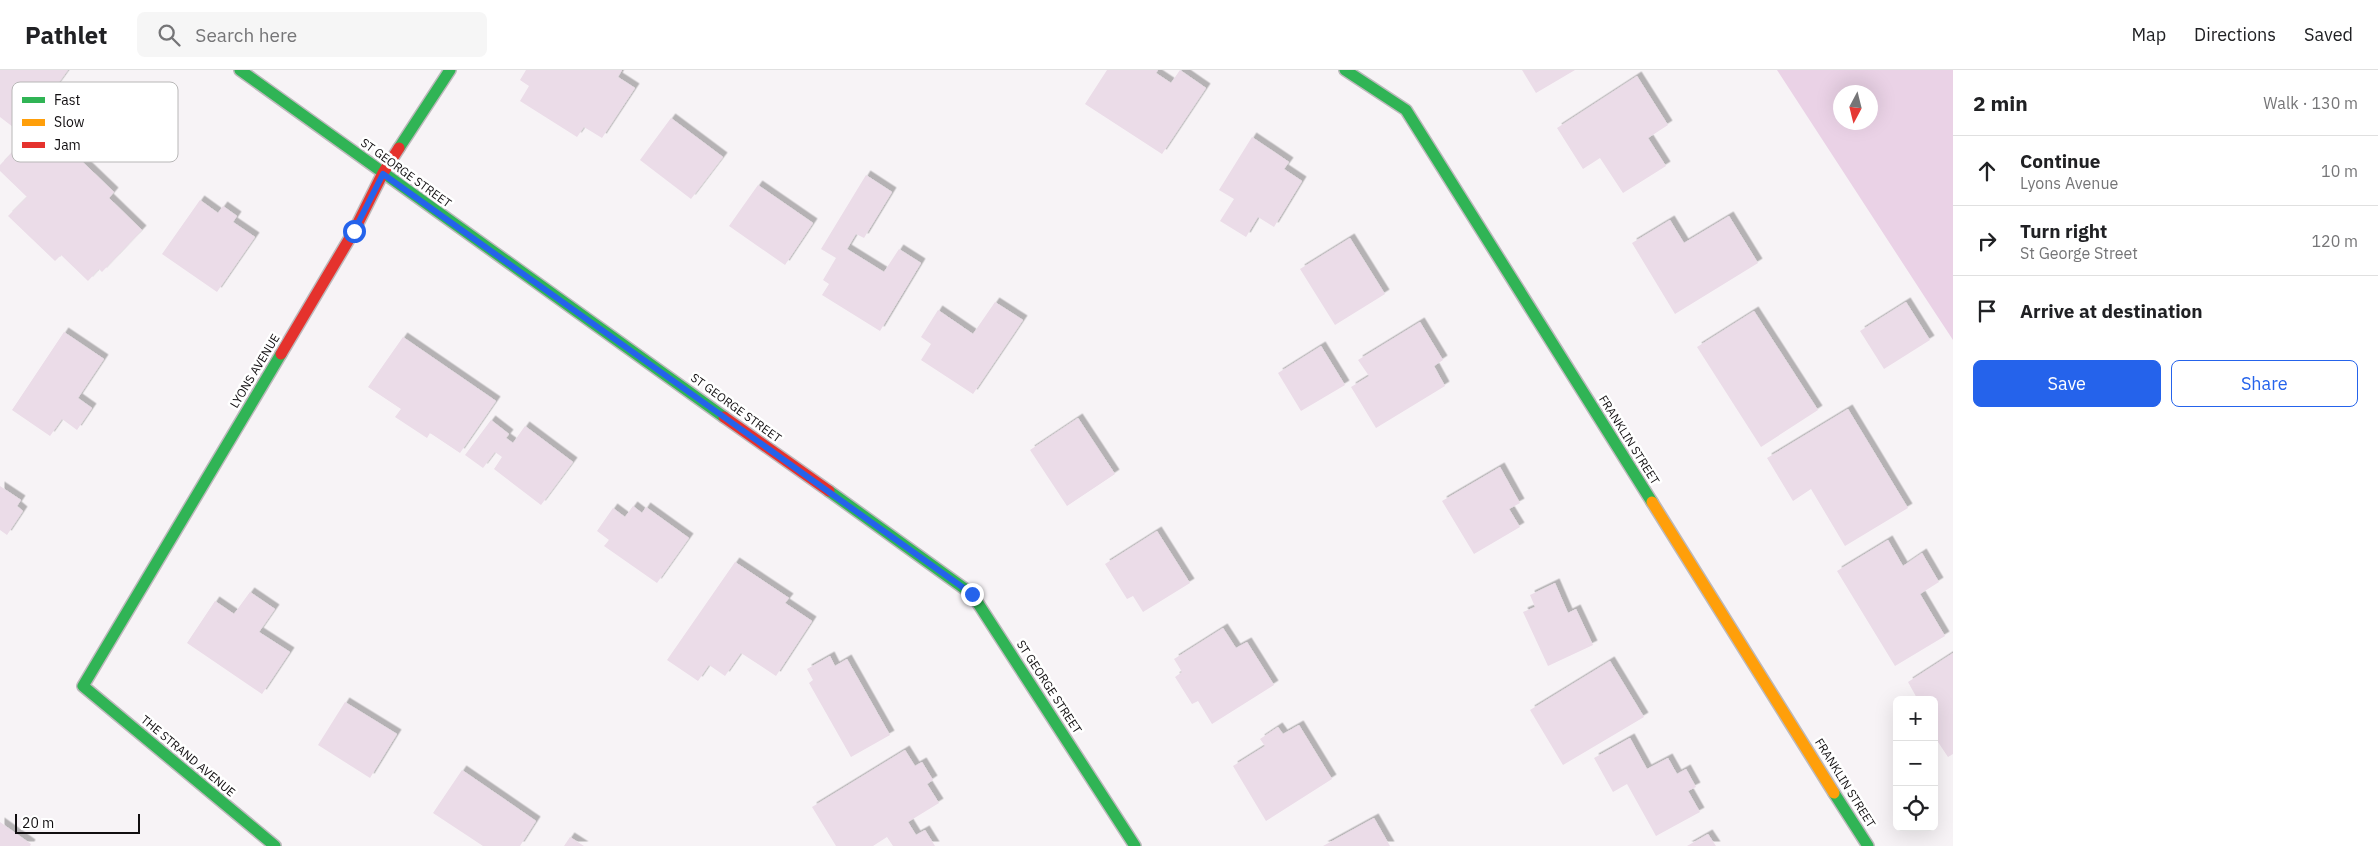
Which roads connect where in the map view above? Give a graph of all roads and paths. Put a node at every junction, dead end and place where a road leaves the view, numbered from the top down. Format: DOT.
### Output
graph roads {
  1 [pos="240,70"];
  2 [pos="450,70"];
  3 [pos="1345,70"];
  4 [pos="383,174"];
  5 [pos="83,686"];
  6 [pos="275,846"];
  7 [pos="1135,846"];
  8 [pos="1868,846"];
  1 -- 4 [label="street, ST GEORGE STREET"];
  2 -- 4 [label="street, LYONS AVENUE"];
  3 -- 8 [label="street, FRANKLIN STREET"];
  4 -- 5 [label="street, LYONS AVENUE"];
  4 -- 7 [label="street, ST GEORGE STREET"];
  5 -- 6 [label="street, THE STRAND AVENUE"];
}
